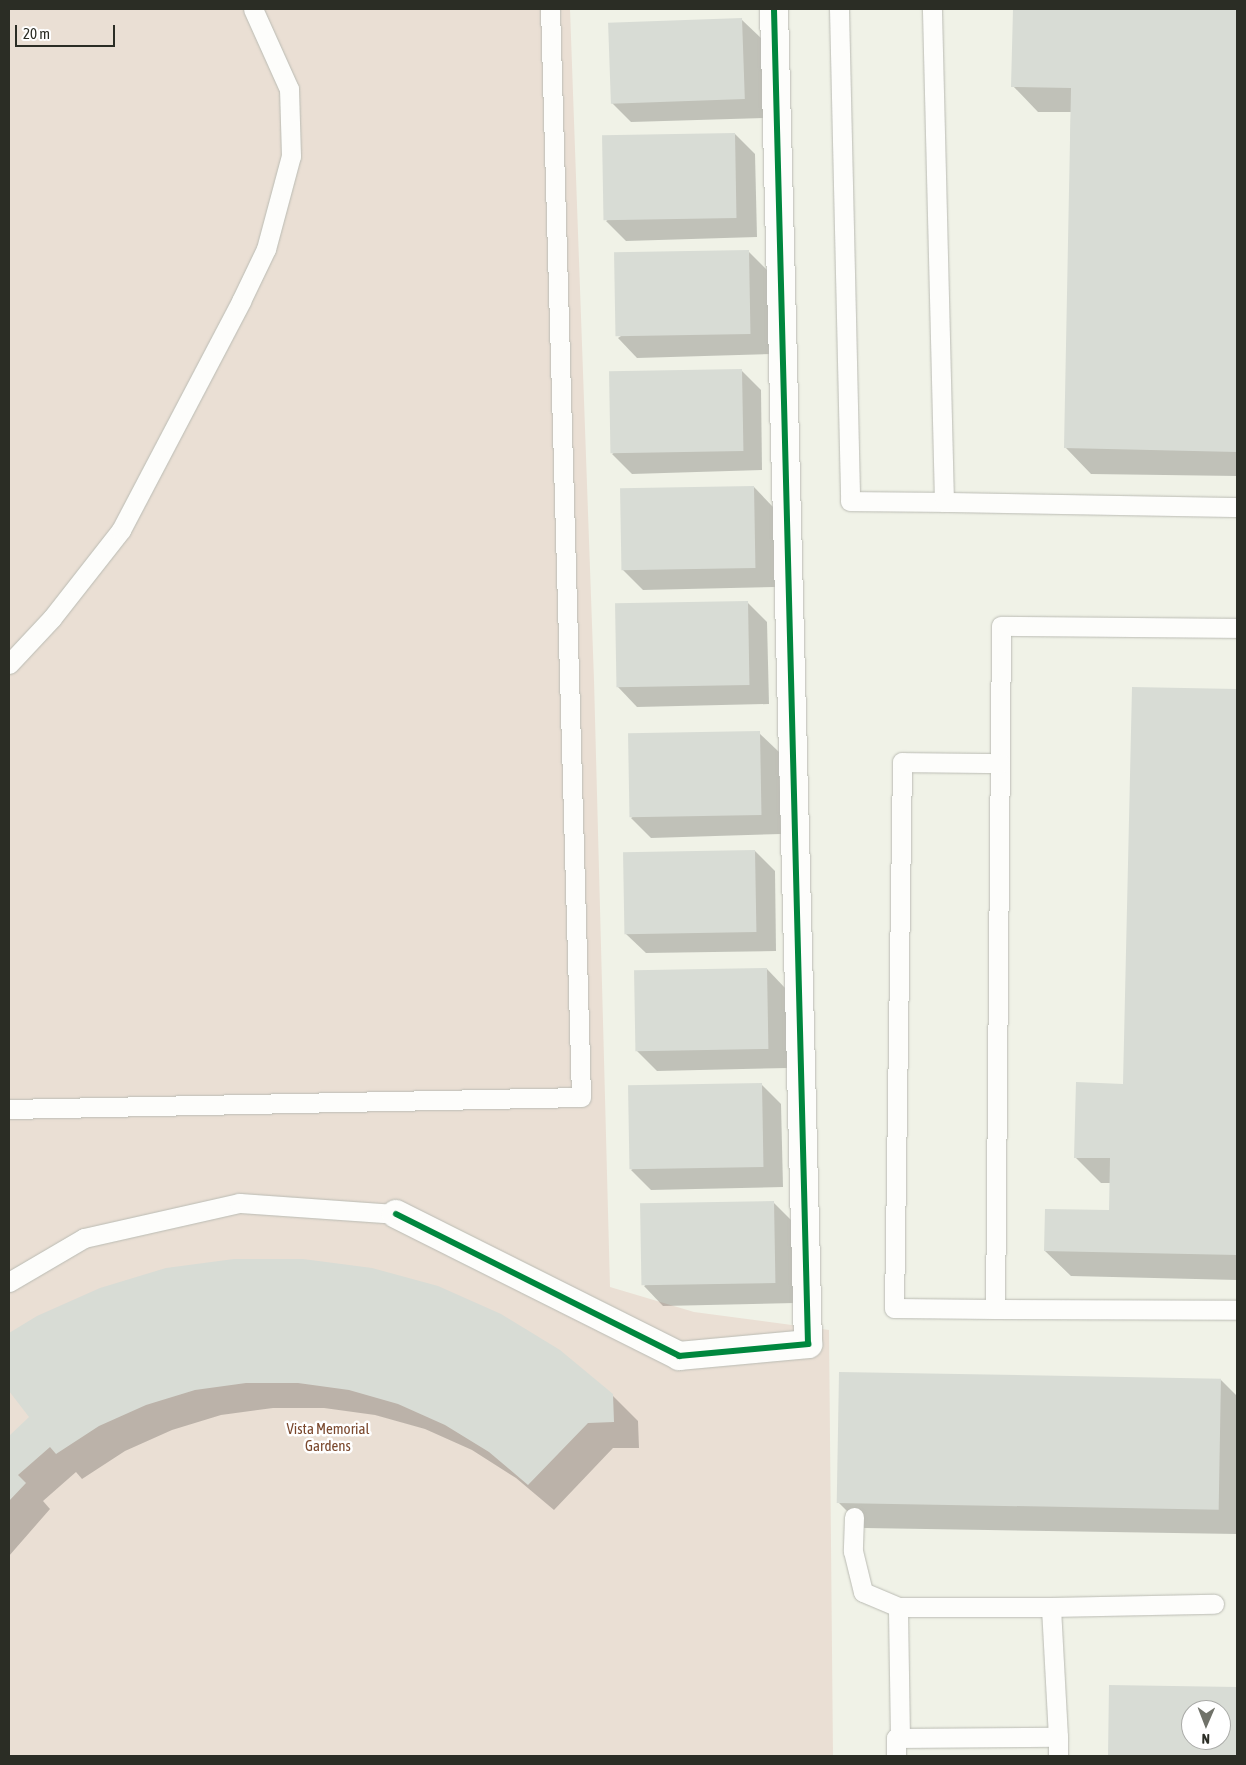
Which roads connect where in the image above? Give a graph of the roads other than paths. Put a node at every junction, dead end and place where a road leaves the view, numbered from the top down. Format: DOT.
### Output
graph roads {
  1 [pos="253,9"];
  2 [pos="550,9"];
  3 [pos="774,9"];
  4 [pos="840,9"];
  5 [pos="932,9"];
  6 [pos="944,502"];
  7 [pos="1237,507"];
  8 [pos="1237,628"];
  9 [pos="9,664"];
  10 [pos="1000,763"];
  11 [pos="9,1109"];
  12 [pos="396,1214"];
  13 [pos="9,1282"];
  14 [pos="995,1309"];
  15 [pos="1237,1310"];
  16 [pos="854,1517"];
  17 [pos="1214,1604"];
  18 [pos="898,1607"];
  19 [pos="1051,1607"];
  20 [pos="1058,1737"];
  21 [pos="898,1747"];
  22 [pos="982,1747"];
  23 [pos="1058,1756"];
  1 -- 9 [label="lane"];
  2 -- 11 [label="lane"];
  3 -- 12 [label="street"];
  4 -- 6 [label="lane"];
  5 -- 6 [label="lane"];
  6 -- 7 [label="lane"];
  8 -- 10 [label="lane"];
  10 -- 14 [label="lane"];
  10 -- 14 [label="lane"];
  12 -- 13 [label="lane"];
  14 -- 15 [label="lane"];
  16 -- 18 [label="lane"];
  17 -- 19 [label="lane"];
  18 -- 19 [label="lane"];
  18 -- 21 [label="lane"];
  19 -- 20 [label="lane"];
  20 -- 22 [label="lane"];
  20 -- 23 [label="lane"];
  21 -- 22 [label="lane"];
}
